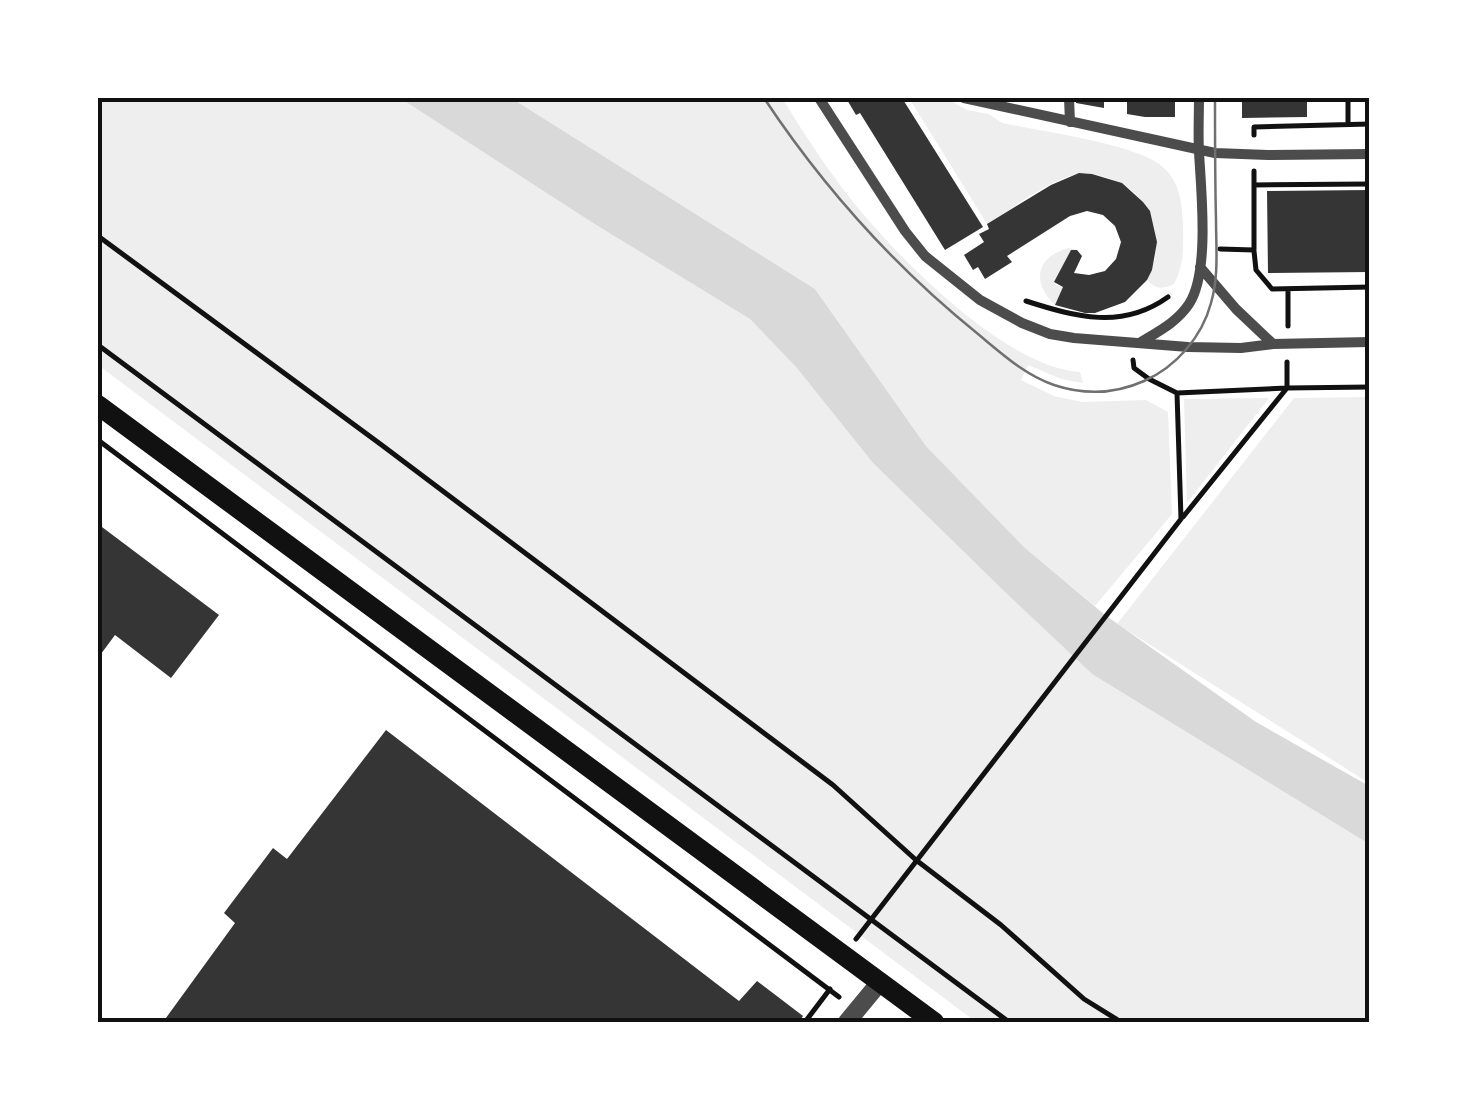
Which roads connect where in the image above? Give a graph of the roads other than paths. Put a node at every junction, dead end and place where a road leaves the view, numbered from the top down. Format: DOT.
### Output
graph roads {
  1 [pos="819,98"];
  2 [pos="964,98"];
  3 [pos="1070,98"];
  4 [pos="1198,98"];
  5 [pos="1070,122"];
  6 [pos="1199,150"];
  7 [pos="1370,154"];
  8 [pos="1200,267"];
  9 [pos="1135,342"];
  10 [pos="1370,342"];
  11 [pos="1273,344"];
  12 [pos="98,404"];
  13 [pos="880,982"];
  14 [pos="852,1017"];
  15 [pos="934,1022"];
  1 -- 9 [label="street"];
  2 -- 5 [label="street"];
  3 -- 5 [label="street"];
  4 -- 6 [label="street"];
  5 -- 6 [label="street"];
  6 -- 7 [label="street"];
  6 -- 8 [label="street"];
  8 -- 9 [label="street"];
  8 -- 11 [label="street"];
  9 -- 11 [label="street"];
  10 -- 11 [label="street"];
  12 -- 13 [label="main road"];
  13 -- 14 [label="street"];
  13 -- 15 [label="main road"];
}
